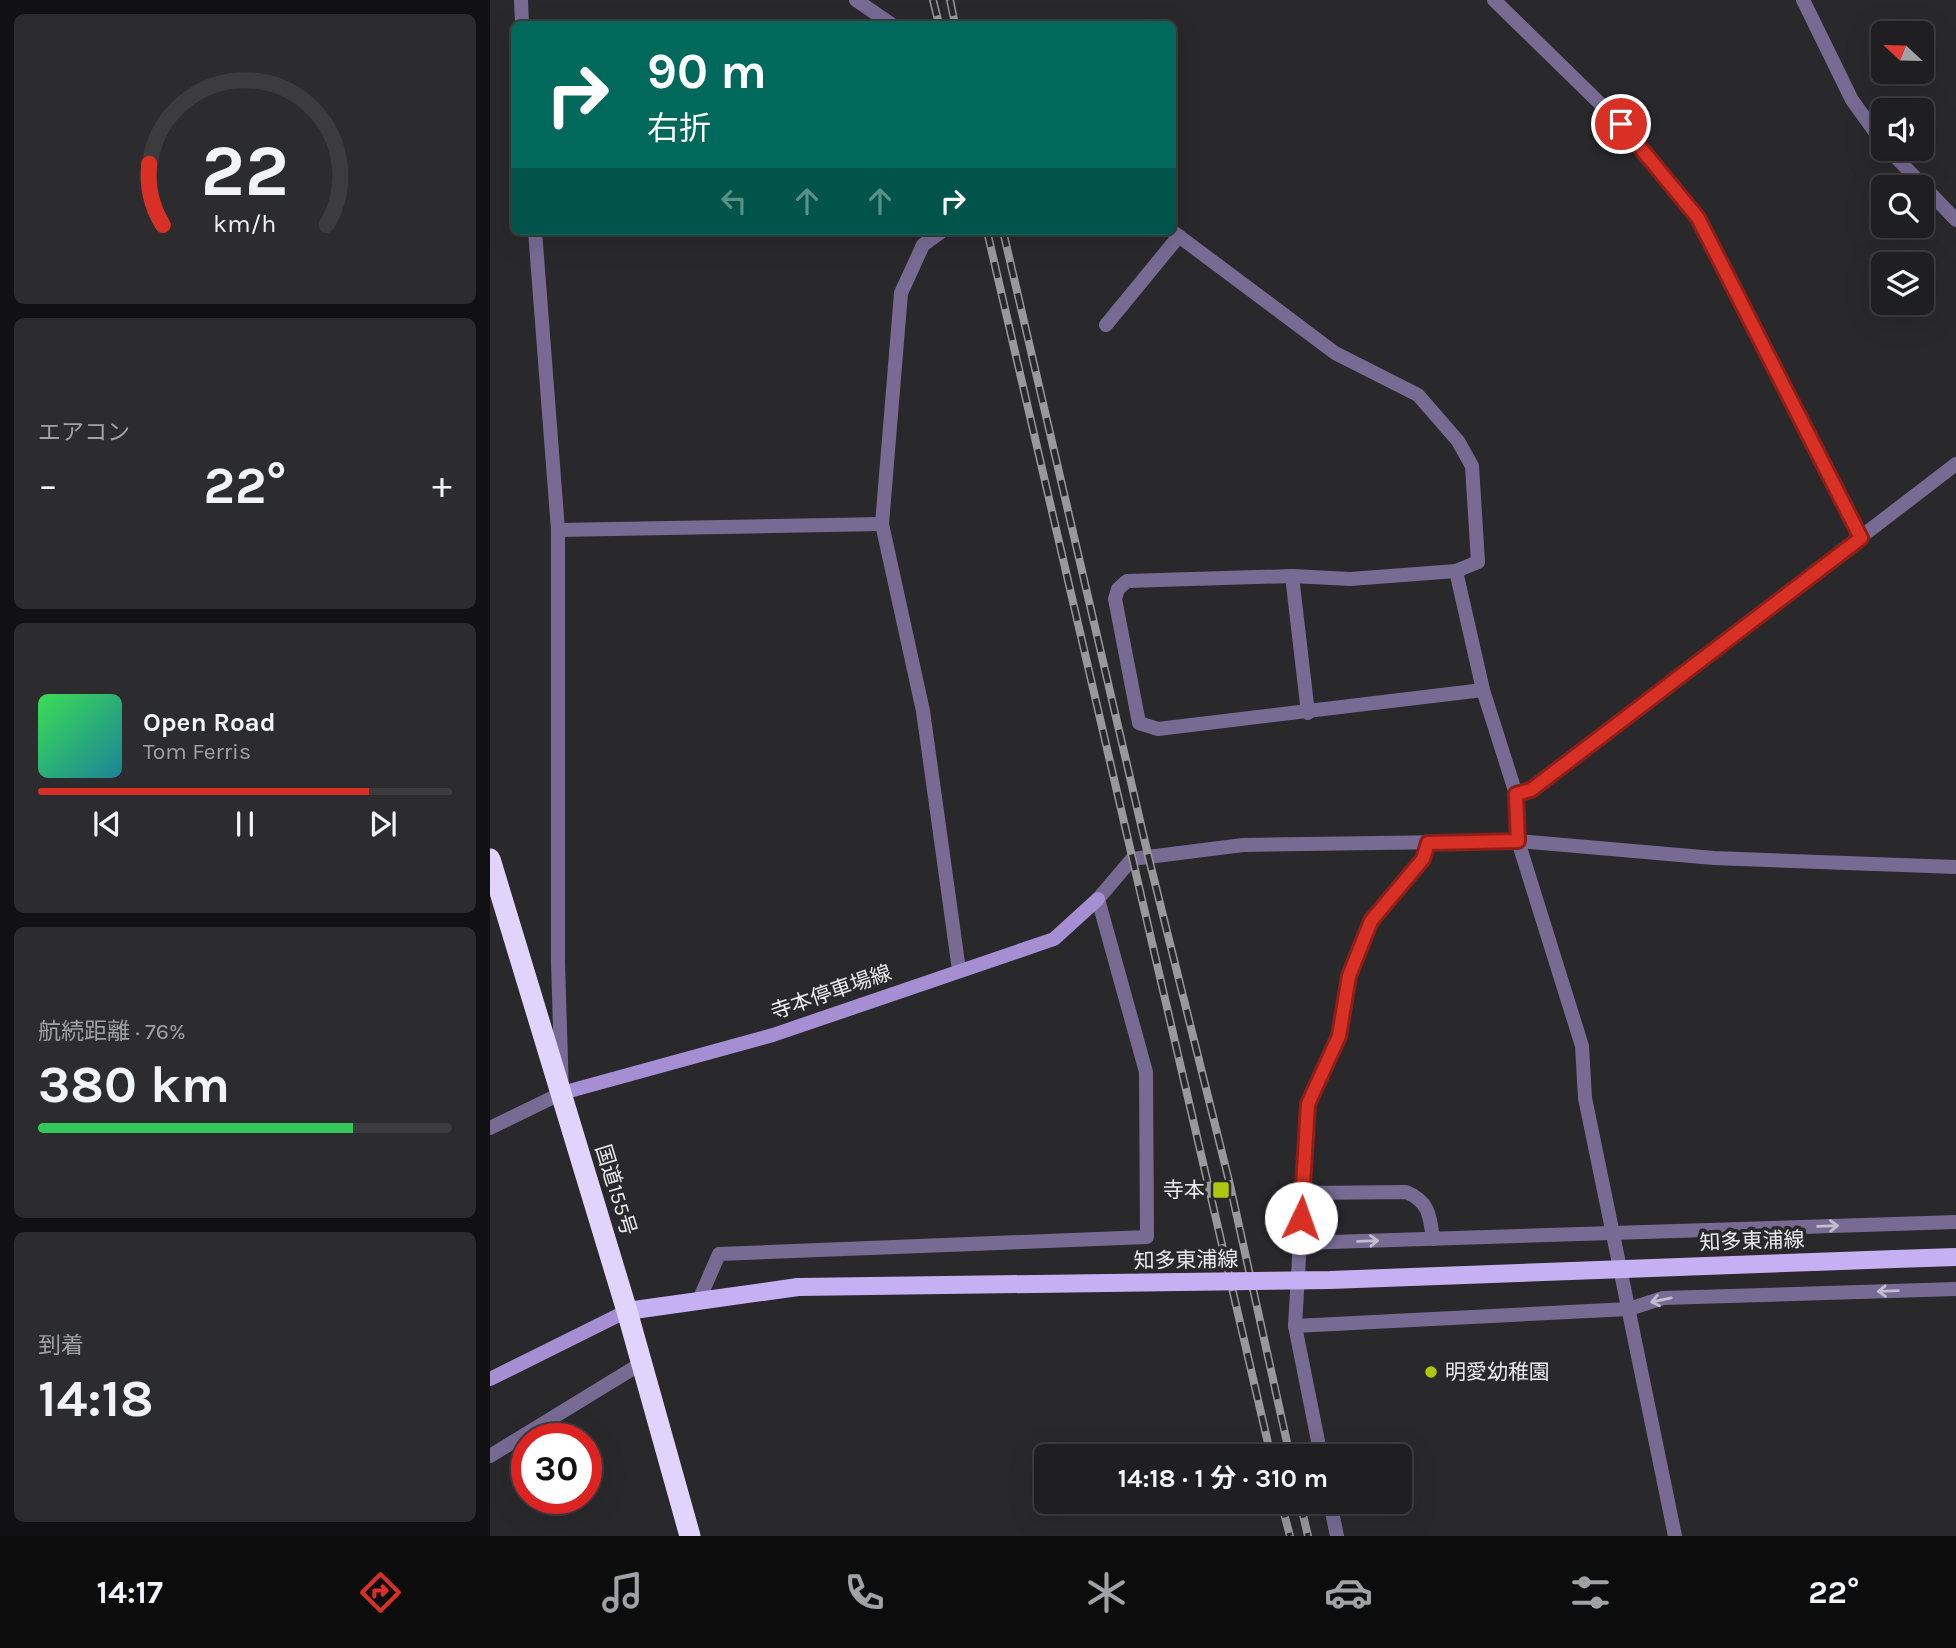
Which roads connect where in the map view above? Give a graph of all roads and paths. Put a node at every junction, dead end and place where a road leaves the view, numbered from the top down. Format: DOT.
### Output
graph roads {
  1 [pos="520,0"];
  2 [pos="856,0"];
  3 [pos="1494,0"];
  4 [pos="1803,0"];
  5 [pos="522,21"];
  6 [pos="887,21"];
  7 [pos="1871,126"];
  8 [pos="1899,161"];
  9 [pos="1956,220"];
  10 [pos="535,235"];
  11 [pos="937,235"];
  12 [pos="1174,235"];
  13 [pos="1176,235"];
  14 [pos="1106,325"];
  15 [pos="1956,464"];
  16 [pos="882,524"];
  17 [pos="558,530"];
  18 [pos="1861,538"];
  19 [pos="1456,571"];
  20 [pos="1292,576"];
  21 [pos="1483,690"];
  22 [pos="1308,713"];
  23 [pos="1516,794"];
  24 [pos="1518,841"];
  25 [pos="1428,843"];
  26 [pos="490,859"];
  27 [pos="1956,867"];
  28 [pos="1098,899"];
  29 [pos="959,970"];
  30 [pos="562,1093"];
  31 [pos="490,1128"];
  32 [pos="1302,1193"];
  33 [pos="1956,1222"];
  34 [pos="1613,1233"];
  35 [pos="1433,1239"];
  36 [pos="1300,1243"];
  37 [pos="1956,1257"];
  38 [pos="1956,1289"];
  39 [pos="699,1300"];
  40 [pos="1629,1309"];
  41 [pos="627,1311"];
  42 [pos="1294,1326"];
  43 [pos="642,1363"];
  44 [pos="490,1379"];
  45 [pos="1319,1444"];
  46 [pos="490,1457"];
  47 [pos="1332,1514"];
  48 [pos="690,1536"];
  49 [pos="1337,1536"];
  50 [pos="1675,1536"];
  1 -- 5 [label="street"];
  2 -- 6 [label="street"];
  3 -- 18 [label="street"];
  4 -- 7 [label="street"];
  8 -- 9 [label="street"];
  10 -- 17 [label="street"];
  11 -- 16 [label="street"];
  12 -- 14 [label="street"];
  13 -- 19 [label="street"];
  15 -- 18 [label="street"];
  16 -- 17 [label="street"];
  16 -- 29 [label="street"];
  17 -- 30 [label="street"];
  18 -- 23 [label="street"];
  19 -- 20 [label="street"];
  19 -- 21 [label="street"];
  20 -- 22 [label="street"];
  20 -- 22 [label="street"];
  21 -- 22 [label="street"];
  21 -- 23 [label="street"];
  23 -- 24 [label="street"];
  24 -- 25 [label="street"];
  24 -- 27 [label="street"];
  24 -- 34 [label="street"];
  25 -- 28 [label="street"];
  25 -- 32 [label="street"];
  26 -- 30 [label="highway, 国道155号"];
  28 -- 29 [label="main road, 寺本停車場線"];
  28 -- 39 [label="street"];
  29 -- 30 [label="main road, 寺本停車場線"];
  30 -- 31 [label="street"];
  30 -- 41 [label="highway, 国道155号"];
  32 -- 35 [label="street"];
  32 -- 36 [label="street"];
  34 -- 33 [label="street, one-way"];
  34 -- 35 [label="street"];
  34 -- 40 [label="street"];
  36 -- 35 [label="street, one-way"];
  36 -- 42 [label="street"];
  37 -- 39 [label="main road, 知多東浦線, bridge"];
  38 -- 40 [label="street, one-way"];
  39 -- 41 [label="main road, 知多東浦線"];
  40 -- 42 [label="street"];
  40 -- 50 [label="street"];
  41 -- 43 [label="highway, 国道155号"];
  41 -- 44 [label="main road"];
  42 -- 45 [label="street"];
  43 -- 46 [label="street"];
  43 -- 48 [label="highway, 国道155号"];
  47 -- 49 [label="street"];
}
